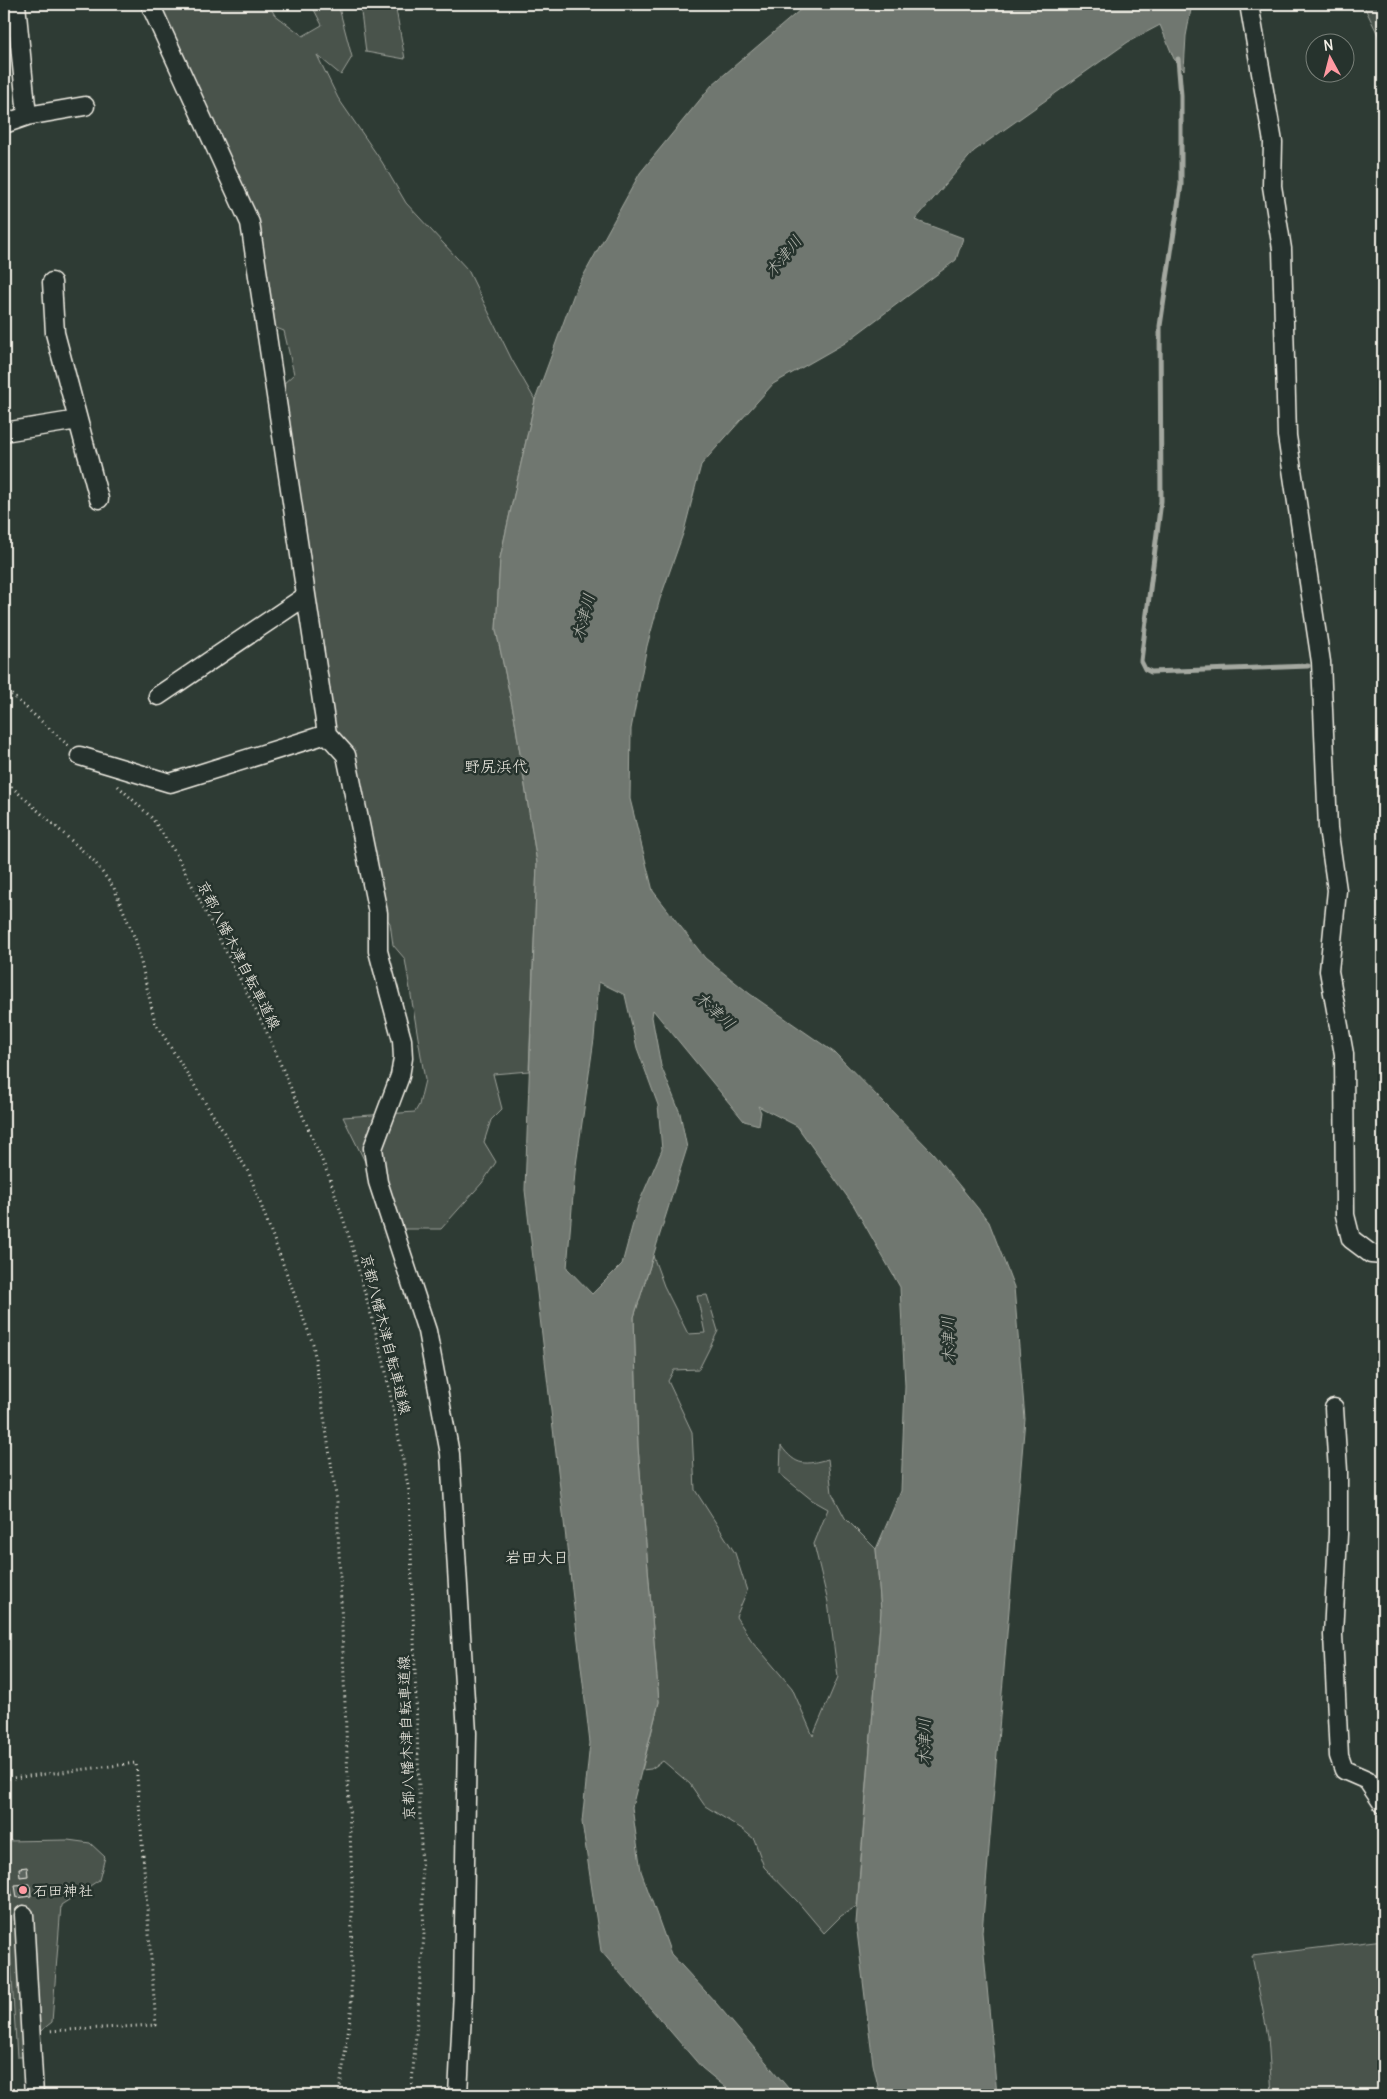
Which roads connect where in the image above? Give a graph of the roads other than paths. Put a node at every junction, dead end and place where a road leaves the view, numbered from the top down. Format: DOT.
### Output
graph roads {
  1 [pos="16,4"];
  2 [pos="150,4"];
  3 [pos="1249,4"];
  4 [pos="85,106"];
  5 [pos="27,116"];
  6 [pos="4,124"];
  7 [pos="52,282"];
  8 [pos="78,420"];
  9 [pos="4,432"];
  10 [pos="99,499"];
  11 [pos="306,596"];
  12 [pos="158,696"];
  13 [pos="327,734"];
  14 [pos="80,756"];
  15 [pos="1383,1255"];
  16 [pos="1334,1408"];
  17 [pos="1383,1804"];
  18 [pos="24,1915"];
  19 [pos="34,2095"];
  20 [pos="458,2095"];
  1 -- 5 [label="street"];
  2 -- 11 [label="street"];
  3 -- 15 [label="street"];
  4 -- 5 [label="street"];
  5 -- 6 [label="street"];
  7 -- 8 [label="street"];
  8 -- 9 [label="street"];
  8 -- 10 [label="street"];
  11 -- 12 [label="street"];
  11 -- 13 [label="street"];
  13 -- 14 [label="street"];
  13 -- 20 [label="street"];
  16 -- 17 [label="street"];
  18 -- 19 [label="street"];
}
